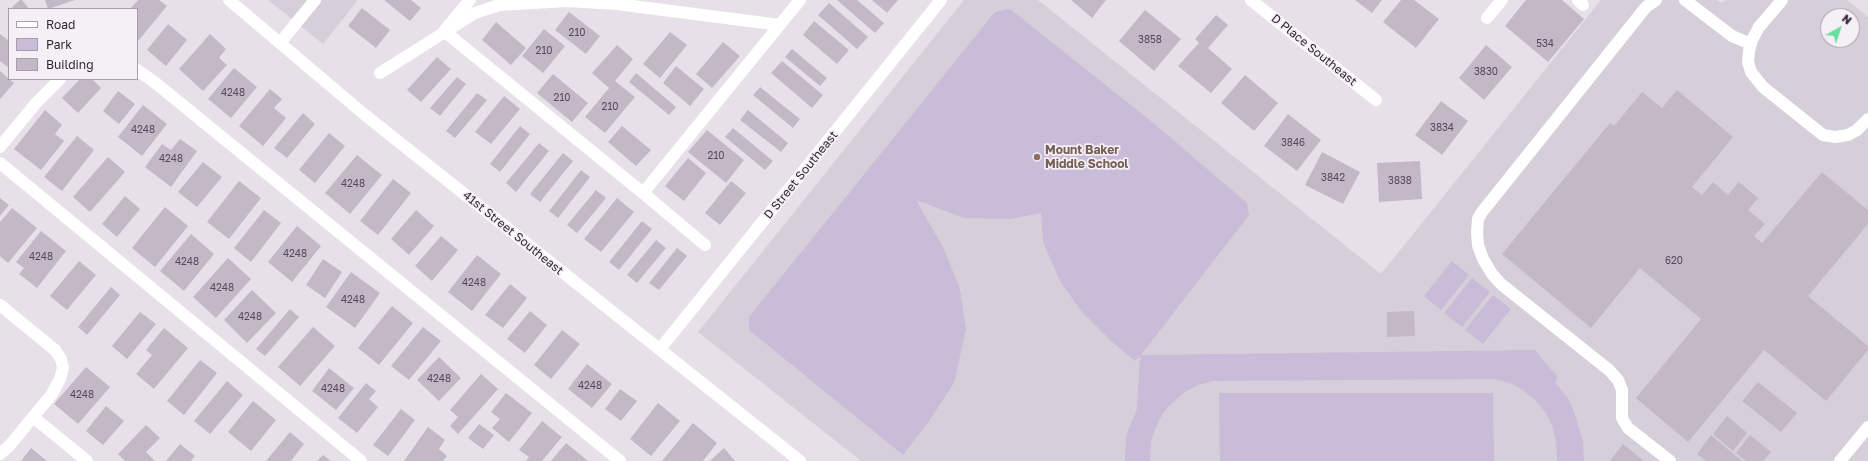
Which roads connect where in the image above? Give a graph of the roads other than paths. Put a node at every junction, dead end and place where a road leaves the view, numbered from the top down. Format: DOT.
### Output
graph roads {
  1 [pos="229,0"];
  2 [pos="315,0"];
  3 [pos="470,0"];
  4 [pos="800,0"];
  5 [pos="941,0"];
  6 [pos="1252,0"];
  7 [pos="1502,0"];
  8 [pos="1656,0"];
  9 [pos="1685,0"];
  10 [pos="1782,0"];
  11 [pos="618,2"];
  12 [pos="1487,18"];
  13 [pos="780,25"];
  14 [pos="444,32"];
  15 [pos="280,43"];
  16 [pos="1751,44"];
  17 [pos="138,71"];
  18 [pos="380,73"];
  19 [pos="59,80"];
  20 [pos="1376,100"];
  21 [pos="1868,119"];
  22 [pos="0,147"];
  23 [pos="0,163"];
  24 [pos="643,193"];
  25 [pos="705,245"];
  26 [pos="0,305"];
  27 [pos="660,349"];
  28 [pos="33,417"];
  29 [pos="1868,427"];
  30 [pos="0,454"];
  31 [pos="86,461"];
  32 [pos="361,461"];
  33 [pos="620,461"];
  34 [pos="800,461"];
  35 [pos="1670,461"];
  36 [pos="1840,461"];
  1 -- 15 [label="street, 41st Street Southeast"];
  2 -- 15 [label="street"];
  3 -- 14 [label="street"];
  4 -- 13 [label="street"];
  5 -- 27 [label="street, D Street Southeast"];
  6 -- 20 [label="street, D Place Southeast"];
  7 -- 12 [label="street"];
  8 -- 35 [label="street"];
  9 -- 16 [label="street"];
  10 -- 16 [label="street"];
  11 -- 13 [label="street"];
  11 -- 14 [label="street"];
  13 -- 24 [label="street"];
  14 -- 18 [label="street"];
  14 -- 24 [label="street"];
  15 -- 27 [label="street, 41st Street Southeast"];
  16 -- 21 [label="street"];
  17 -- 33 [label="street"];
  19 -- 22 [label="street"];
  23 -- 32 [label="street"];
  24 -- 25 [label="street"];
  26 -- 28 [label="street"];
  27 -- 34 [label="street, 41st Street Southeast"];
  28 -- 30 [label="street"];
  28 -- 31 [label="street"];
  29 -- 36 [label="street"];
}
